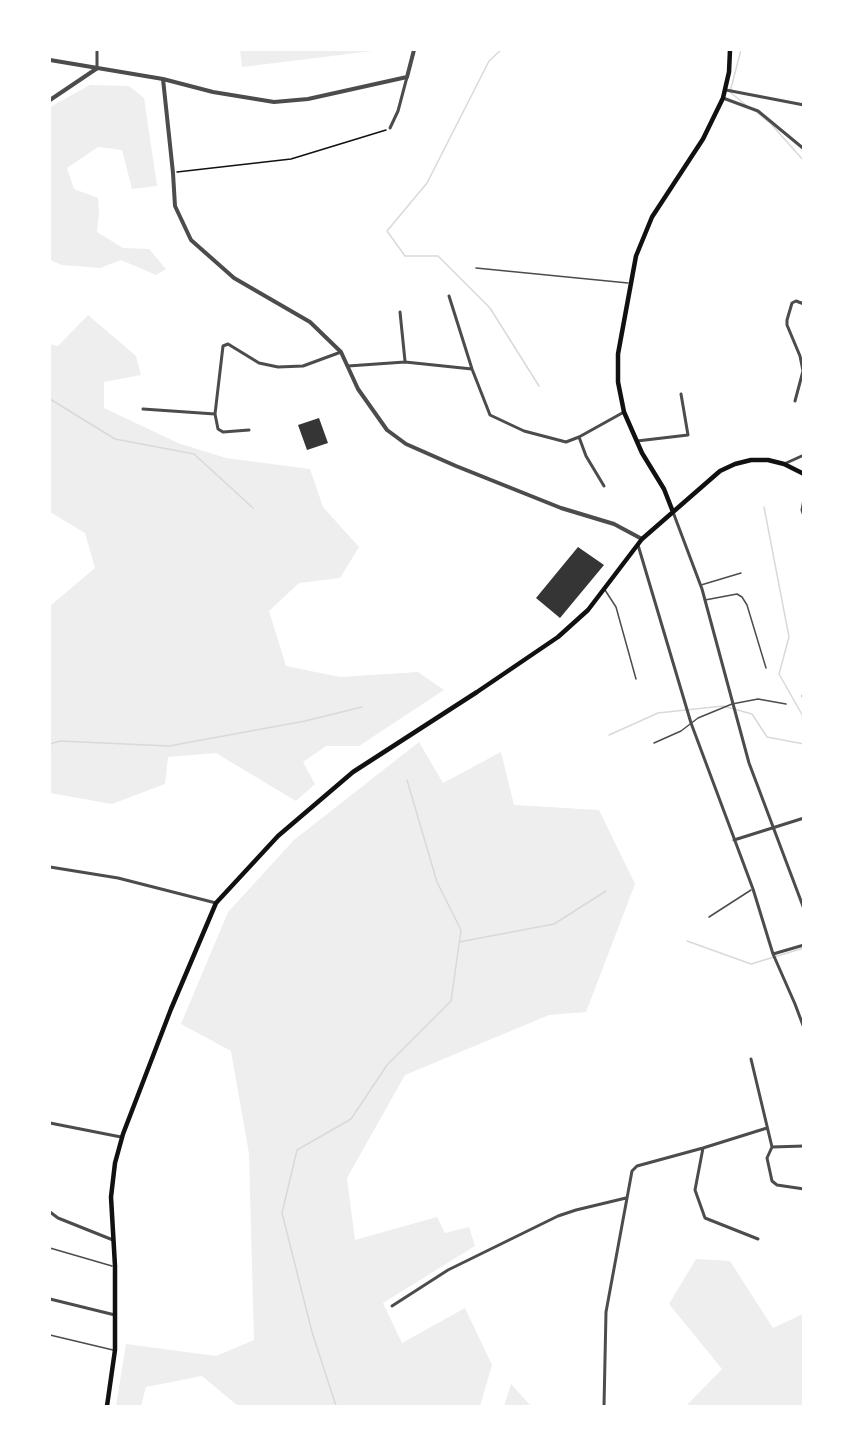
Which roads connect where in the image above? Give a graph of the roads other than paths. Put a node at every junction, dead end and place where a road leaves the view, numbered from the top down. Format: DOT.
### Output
graph roads {
  1 [pos="97,50"];
  2 [pos="414,50"];
  3 [pos="730,50"];
  4 [pos="50,60"];
  5 [pos="97,69"];
  6 [pos="407,77"];
  7 [pos="163,79"];
  8 [pos="728,91"];
  9 [pos="723,98"];
  10 [pos="50,100"];
  11 [pos="804,105"];
  12 [pos="390,128"];
  13 [pos="804,149"];
  14 [pos="476,268"];
  15 [pos="631,284"];
  16 [pos="449,296"];
  17 [pos="804,304"];
  18 [pos="400,312"];
  19 [pos="341,352"];
  20 [pos="405,362"];
  21 [pos="348,366"];
  22 [pos="472,369"];
  23 [pos="681,394"];
  24 [pos="795,401"];
  25 [pos="143,409"];
  26 [pos="624,412"];
  27 [pos="216,414"];
  28 [pos="249,430"];
  29 [pos="579,437"];
  30 [pos="637,441"];
  31 [pos="804,455"];
  32 [pos="784,464"];
  33 [pos="804,474"];
  34 [pos="604,486"];
  35 [pos="804,499"];
  36 [pos="673,512"];
  37 [pos="804,516"];
  38 [pos="642,539"];
  39 [pos="637,544"];
  40 [pos="741,573"];
  41 [pos="700,585"];
  42 [pos="604,588"];
  43 [pos="705,600"];
  44 [pos="766,668"];
  45 [pos="636,679"];
  46 [pos="732,704"];
  47 [pos="786,704"];
  48 [pos="691,723"];
  49 [pos="654,743"];
  50 [pos="804,818"];
  51 [pos="774,826"];
  52 [pos="734,840"];
  53 [pos="50,867"];
  54 [pos="753,889"];
  55 [pos="216,903"];
  56 [pos="804,909"];
  57 [pos="709,917"];
  58 [pos="804,945"];
  59 [pos="773,954"];
  60 [pos="804,1028"];
  61 [pos="751,1059"];
  62 [pos="50,1123"];
  63 [pos="767,1128"];
  64 [pos="122,1137"];
  65 [pos="804,1146"];
  66 [pos="772,1147"];
  67 [pos="703,1148"];
  68 [pos="803,1189"];
  69 [pos="626,1198"];
  70 [pos="50,1212"];
  71 [pos="758,1239"];
  72 [pos="114,1240"];
  73 [pos="50,1248"];
  74 [pos="115,1266"];
  75 [pos="50,1299"];
  76 [pos="392,1306"];
  77 [pos="116,1316"];
  78 [pos="50,1335"];
  79 [pos="115,1350"];
  80 [pos="107,1407"];
  81 [pos="604,1407"];
  1 -- 5 [label="street"];
  2 -- 6 [label="street"];
  3 -- 8 [label="main road"];
  4 -- 5 [label="street"];
  5 -- 7 [label="street"];
  5 -- 10 [label="street"];
  6 -- 7 [label="street"];
  6 -- 12 [label="street"];
  7 -- 19 [label="street"];
  8 -- 9 [label="main road"];
  8 -- 11 [label="street"];
  9 -- 13 [label="street"];
  9 -- 15 [label="main road"];
  14 -- 15 [label="lane"];
  15 -- 26 [label="main road"];
  16 -- 22 [label="street"];
  17 -- 24 [label="street"];
  18 -- 20 [label="street"];
  19 -- 21 [label="street"];
  19 -- 27 [label="street"];
  20 -- 21 [label="street"];
  20 -- 22 [label="street"];
  21 -- 38 [label="street"];
  22 -- 29 [label="street"];
  23 -- 30 [label="street"];
  25 -- 27 [label="street"];
  26 -- 29 [label="street"];
  26 -- 30 [label="main road"];
  27 -- 28 [label="street"];
  29 -- 34 [label="street"];
  30 -- 36 [label="main road"];
  31 -- 32 [label="street"];
  32 -- 33 [label="main road"];
  32 -- 36 [label="main road"];
  35 -- 37 [label="street"];
  36 -- 38 [label="main road"];
  36 -- 41 [label="street"];
  38 -- 39 [label="main road"];
  39 -- 42 [label="main road"];
  39 -- 48 [label="street"];
  40 -- 41 [label="lane"];
  41 -- 43 [label="street"];
  42 -- 45 [label="lane"];
  42 -- 55 [label="main road"];
  43 -- 44 [label="lane"];
  43 -- 46 [label="street"];
  46 -- 47 [label="lane"];
  46 -- 48 [label="lane"];
  46 -- 51 [label="street"];
  48 -- 49 [label="lane"];
  48 -- 52 [label="street"];
  50 -- 51 [label="street"];
  51 -- 52 [label="street"];
  51 -- 56 [label="street"];
  52 -- 54 [label="street"];
  53 -- 55 [label="street"];
  54 -- 57 [label="lane"];
  54 -- 59 [label="street"];
  55 -- 64 [label="main road"];
  58 -- 59 [label="street"];
  59 -- 60 [label="street"];
  61 -- 63 [label="street"];
  62 -- 64 [label="street"];
  63 -- 66 [label="street"];
  63 -- 67 [label="street"];
  64 -- 72 [label="main road"];
  65 -- 66 [label="street"];
  66 -- 68 [label="street"];
  67 -- 69 [label="street"];
  67 -- 71 [label="street"];
  69 -- 76 [label="street"];
  69 -- 81 [label="street"];
  70 -- 72 [label="street"];
  72 -- 74 [label="main road"];
  73 -- 74 [label="lane"];
  74 -- 77 [label="main road"];
  75 -- 77 [label="street"];
  77 -- 79 [label="main road"];
  78 -- 79 [label="lane"];
  79 -- 80 [label="main road"];
}
